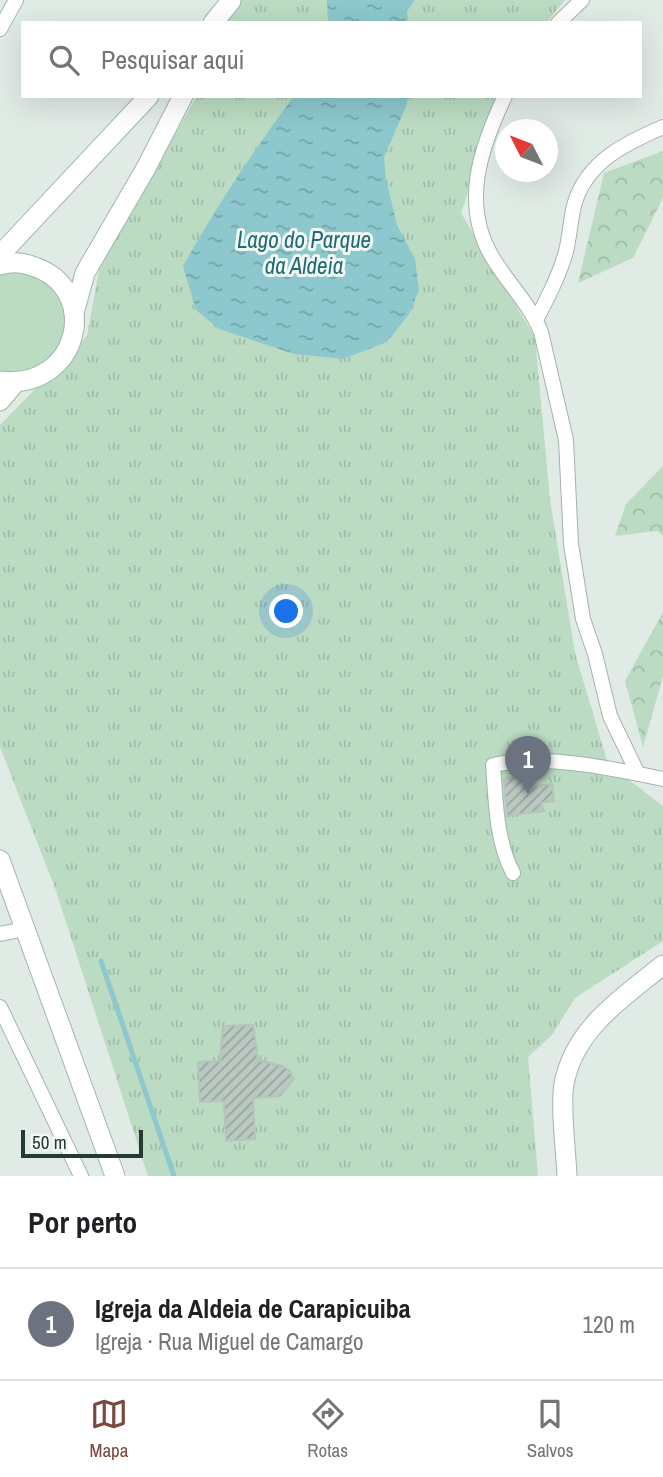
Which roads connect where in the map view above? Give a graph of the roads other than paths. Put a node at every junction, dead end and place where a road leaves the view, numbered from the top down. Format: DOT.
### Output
graph roads {
  1 [pos="16,0"];
  2 [pos="582,0"];
  3 [pos="231,1"];
  4 [pos="215,21"];
  5 [pos="221,21"];
  6 [pos="560,21"];
  7 [pos="0,29"];
  8 [pos="147,98"];
  9 [pos="182,98"];
  10 [pos="504,98"];
  11 [pos="663,127"];
  12 [pos="0,255"];
  13 [pos="0,265"];
  14 [pos="74,313"];
  15 [pos="536,320"];
  16 [pos="7,382"];
  17 [pos="0,401"];
  18 [pos="638,774"];
  19 [pos="663,779"];
  20 [pos="0,859"];
  21 [pos="513,873"];
  22 [pos="25,929"];
  23 [pos="0,934"];
  24 [pos="663,965"];
  25 [pos="0,1007"];
  26 [pos="81,1176"];
  27 [pos="115,1176"];
  28 [pos="567,1176"];
  1 -- 7 [label="street"];
  2 -- 6 [label="street"];
  3 -- 4 [label="main road"];
  3 -- 5 [label="main road"];
  8 -- 12 [label="main road"];
  9 -- 14 [label="main road"];
  10 -- 15 [label="street"];
  11 -- 15 [label="street"];
  13 -- 14 [label="main road"];
  14 -- 16 [label="main road"];
  15 -- 18 [label="street"];
  16 -- 17 [label="main road"];
  18 -- 19 [label="street"];
  18 -- 21 [label="street"];
  20 -- 22 [label="main road"];
  22 -- 23 [label="street"];
  22 -- 27 [label="main road"];
  24 -- 28 [label="main road"];
  25 -- 26 [label="street"];
}
